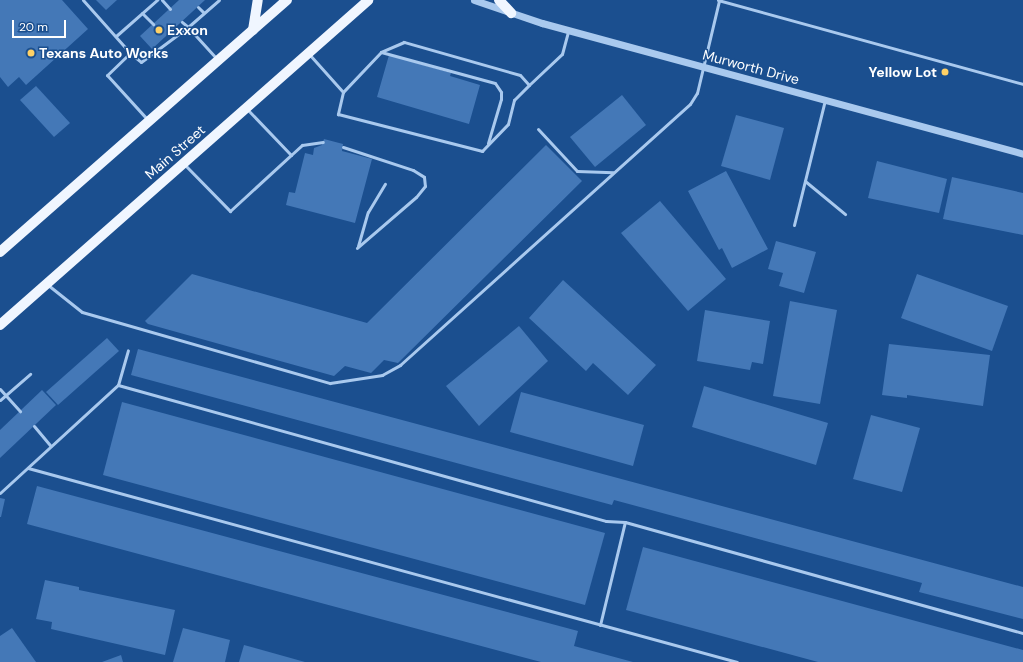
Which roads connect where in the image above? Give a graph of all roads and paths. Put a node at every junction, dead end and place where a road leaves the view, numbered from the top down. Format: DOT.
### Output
graph roads {
  1 [pos="83,0"];
  2 [pos="157,0"];
  3 [pos="162,0"];
  4 [pos="219,0"];
  5 [pos="258,0"];
  6 [pos="287,0"];
  7 [pos="368,0"];
  8 [pos="474,0"];
  9 [pos="499,0"];
  10 [pos="718,0"];
  11 [pos="198,7"];
  12 [pos="170,9"];
  13 [pos="142,13"];
  14 [pos="204,13"];
  15 [pos="511,13"];
  16 [pos="182,22"];
  17 [pos="153,24"];
  18 [pos="188,27"];
  19 [pos="253,30"];
  20 [pos="568,30"];
  21 [pos="116,36"];
  22 [pos="164,38"];
  23 [pos="168,42"];
  24 [pos="381,52"];
  25 [pos="130,53"];
  26 [pos="308,53"];
  27 [pos="218,60"];
  28 [pos="703,67"];
  29 [pos="1023,84"];
  30 [pos="530,85"];
  31 [pos="343,92"];
  32 [pos="825,100"];
  33 [pos="246,108"];
  34 [pos="149,121"];
  35 [pos="538,129"];
  36 [pos="323,142"];
  37 [pos="487,145"];
  38 [pos="342,147"];
  39 [pos="1023,154"];
  40 [pos="291,155"];
  41 [pos="183,163"];
  42 [pos="613,172"];
  43 [pos="805,181"];
  44 [pos="385,184"];
  45 [pos="845,214"];
  46 [pos="794,225"];
  47 [pos="0,252"];
  48 [pos="46,283"];
  49 [pos="0,325"];
  50 [pos="128,350"];
  51 [pos="30,374"];
  52 [pos="118,385"];
  53 [pos="0,389"];
  54 [pos="5,395"];
  55 [pos="0,400"];
  56 [pos="20,411"];
  57 [pos="34,426"];
  58 [pos="51,446"];
  59 [pos="28,468"];
  60 [pos="0,493"];
  61 [pos="624,522"];
  62 [pos="600,625"];
  63 [pos="1023,633"];
  64 [pos="737,662"];
  1 -- 21 [label="lane"];
  2 -- 13 [label="lane"];
  3 -- 12 [label="lane"];
  4 -- 14 [label="lane"];
  5 -- 19 [label="main road"];
  6 -- 19 [label="main road"];
  7 -- 26 [label="main road, Main Street"];
  8 -- 15 [label="street, Murworth Drive"];
  9 -- 15 [label="main road"];
  10 -- 28 [label="lane"];
  10 -- 29 [label="lane"];
  11 -- 14 [label="lane"];
  13 -- 17 [label="lane"];
  13 -- 21 [label="lane"];
  14 -- 18 [label="lane"];
  15 -- 20 [label="street, Murworth Drive"];
  16 -- 18 [label="lane"];
  18 -- 23 [label="lane"];
  18 -- 27 [label="lane"];
  19 -- 27 [label="main road"];
  20 -- 28 [label="street, Murworth Drive"];
  20 -- 30 [label="lane"];
  21 -- 25 [label="lane"];
  22 -- 23 [label="lane"];
  23 -- 25 [label="lane"];
  24 -- 30 [label="lane"];
  24 -- 31 [label="lane"];
  24 -- 37 [label="lane"];
  25 -- 34 [label="lane"];
  26 -- 31 [label="lane"];
  26 -- 33 [label="main road, Main Street"];
  27 -- 34 [label="main road"];
  28 -- 32 [label="street, Murworth Drive"];
  28 -- 42 [label="lane"];
  30 -- 37 [label="lane"];
  31 -- 37 [label="lane"];
  32 -- 39 [label="street, Murworth Drive"];
  32 -- 43 [label="lane"];
  33 -- 40 [label="lane"];
  33 -- 41 [label="main road, Main Street"];
  34 -- 47 [label="main road"];
  35 -- 42 [label="lane"];
  36 -- 40 [label="lane"];
  38 -- 44 [label="lane"];
  40 -- 41 [label="lane"];
  41 -- 48 [label="main road, Main Street"];
  42 -- 48 [label="lane"];
  43 -- 45 [label="lane"];
  43 -- 46 [label="lane"];
  48 -- 49 [label="main road, Main Street"];
  50 -- 52 [label="lane"];
  51 -- 54 [label="lane"];
  52 -- 58 [label="lane"];
  52 -- 61 [label="lane"];
  53 -- 54 [label="lane"];
  54 -- 55 [label="lane"];
  54 -- 56 [label="lane"];
  57 -- 58 [label="lane"];
  58 -- 59 [label="lane"];
  59 -- 60 [label="lane"];
  59 -- 62 [label="lane"];
  61 -- 62 [label="lane"];
  61 -- 63 [label="lane"];
  62 -- 64 [label="lane"];
}
